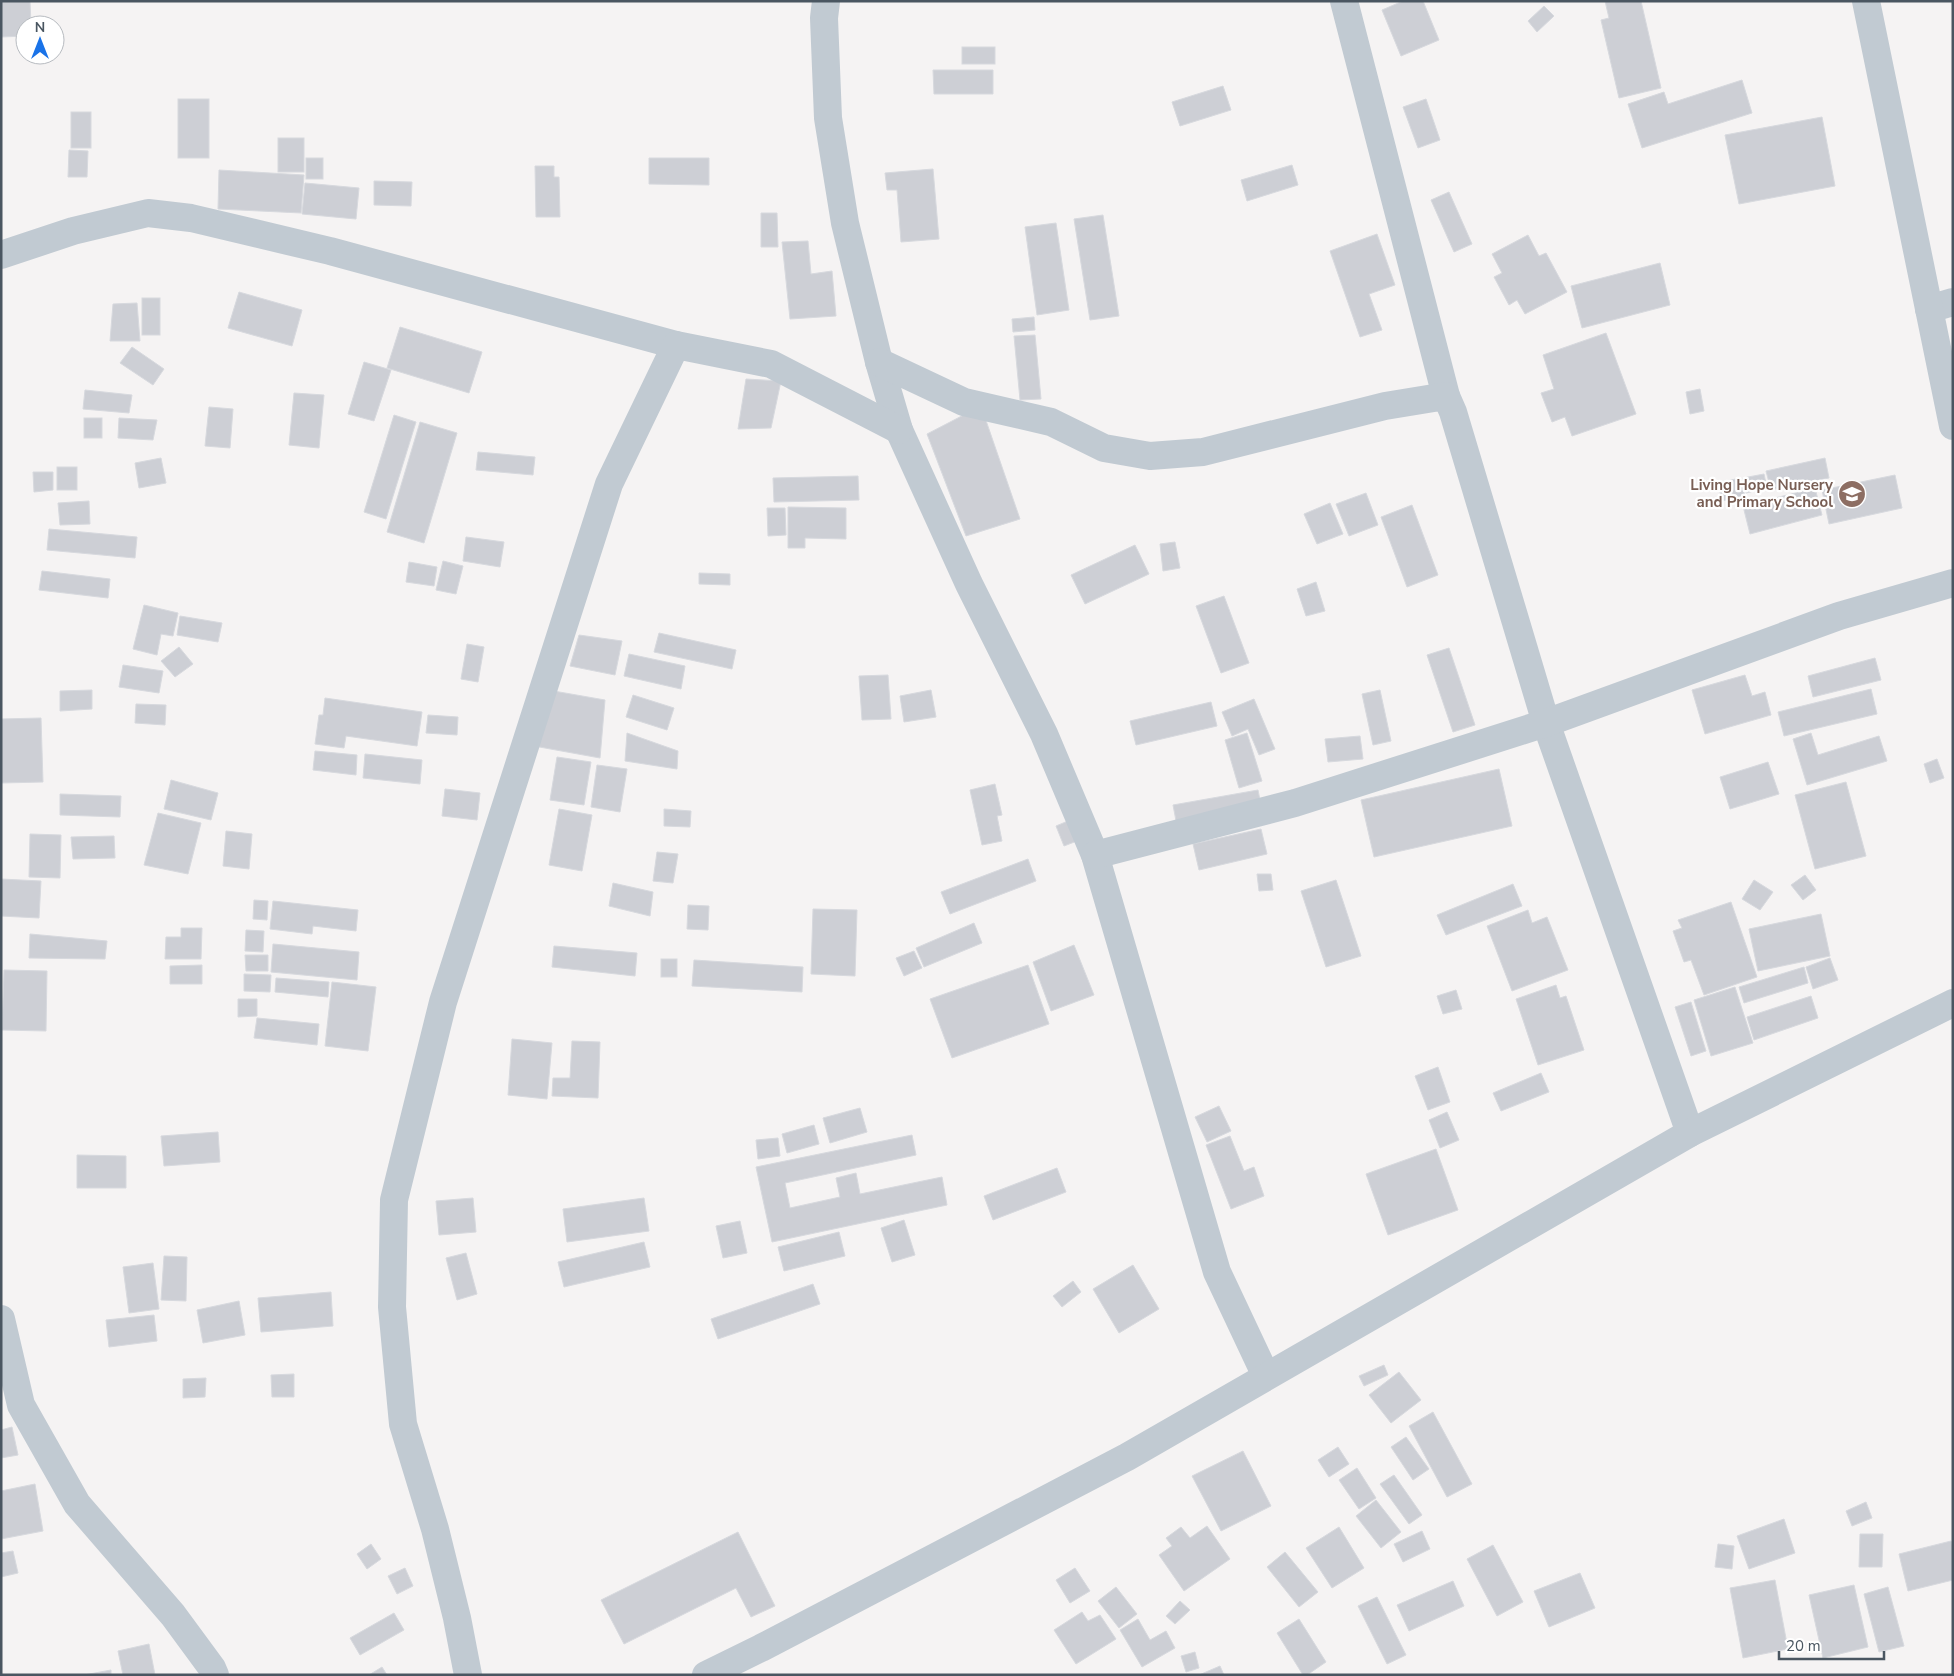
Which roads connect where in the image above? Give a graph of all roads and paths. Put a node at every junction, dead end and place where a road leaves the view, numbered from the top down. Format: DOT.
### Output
graph roads {
  1 [pos="826,1"];
  2 [pos="1344,1"];
  3 [pos="1866,1"];
  4 [pos="1,255"];
  5 [pos="1941,306"];
  6 [pos="676,345"];
  7 [pos="879,362"];
  8 [pos="1947,367"];
  9 [pos="1446,396"];
  10 [pos="1953,426"];
  11 [pos="899,430"];
  12 [pos="1953,583"];
  13 [pos="1546,723"];
  14 [pos="1095,855"];
  15 [pos="1953,1003"];
  16 [pos="1690,1133"];
  17 [pos="1,1319"];
  18 [pos="1266,1376"];
  19 [pos="215,1675"];
  20 [pos="468,1675"];
  21 [pos="706,1675"];
  1 -- 7 [label="street"];
  2 -- 9 [label="street"];
  3 -- 5 [label="street"];
  4 -- 6 [label="street"];
  5 -- 8 [label="street"];
  6 -- 11 [label="street"];
  6 -- 20 [label="street"];
  7 -- 9 [label="street"];
  7 -- 11 [label="street"];
  8 -- 10 [label="street"];
  9 -- 13 [label="street"];
  11 -- 14 [label="street"];
  12 -- 13 [label="street"];
  13 -- 14 [label="street"];
  13 -- 16 [label="street"];
  14 -- 18 [label="street"];
  15 -- 16 [label="street"];
  16 -- 18 [label="street"];
  17 -- 19 [label="street"];
  18 -- 21 [label="street"];
}
